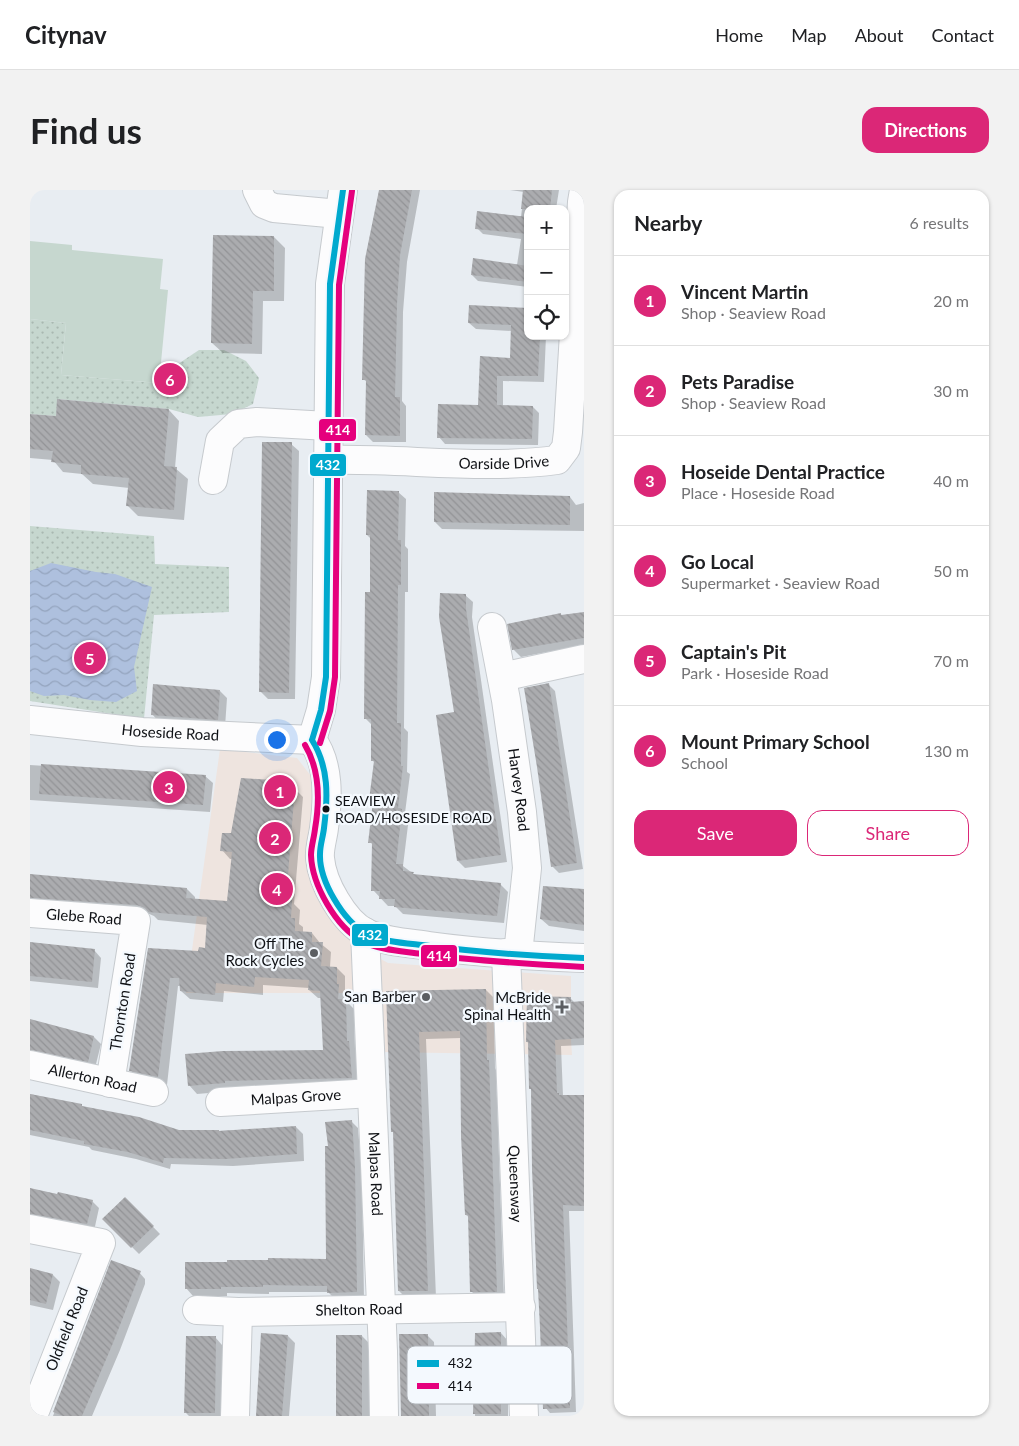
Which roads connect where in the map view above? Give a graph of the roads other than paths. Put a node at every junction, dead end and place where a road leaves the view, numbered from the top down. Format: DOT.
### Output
graph roads {
  1 [pos="256,190"];
  2 [pos="584,190"];
  3 [pos="341,202"];
  4 [pos="582,254"];
  5 [pos="328,426"];
  6 [pos="328,460"];
  7 [pos="213,480"];
  8 [pos="492,627"];
  9 [pos="584,659"];
  10 [pos="502,677"];
  11 [pos="30,720"];
  12 [pos="312,740"];
  13 [pos="30,913"];
  14 [pos="136,921"];
  15 [pos="365,932"];
  16 [pos="512,954"];
  17 [pos="584,958"];
  18 [pos="30,1065"];
  19 [pos="110,1083"];
  20 [pos="154,1092"];
  21 [pos="372,1092"];
  22 [pos="220,1102"];
  23 [pos="30,1229"];
  24 [pos="521,1307"];
  25 [pos="197,1310"];
  26 [pos="381,1310"];
  27 [pos="238,1312"];
  28 [pos="522,1346"];
  29 [pos="33,1411"];
  30 [pos="235,1416"];
  31 [pos="384,1416"];
  1 -- 3 [label="street"];
  2 -- 4 [label="street, Oarside Drive"];
  3 -- 5 [label="street"];
  4 -- 6 [label="street, Oarside Drive"];
  5 -- 6 [label="street"];
  5 -- 7 [label="street"];
  6 -- 12 [label="street"];
  8 -- 10 [label="street, Harvey Road"];
  9 -- 10 [label="street"];
  10 -- 16 [label="street, Harvey Road"];
  11 -- 12 [label="street, Hoseside Road"];
  12 -- 15 [label="street"];
  13 -- 14 [label="street, Glebe Road"];
  14 -- 19 [label="street, Thornton Road"];
  15 -- 16 [label="street"];
  15 -- 21 [label="street, Malpas Road"];
  16 -- 17 [label="street"];
  16 -- 24 [label="street, Queensway"];
  18 -- 19 [label="street, Allerton Road"];
  19 -- 20 [label="street, Allerton Road"];
  21 -- 22 [label="street, Malpas Grove"];
  21 -- 26 [label="street, Malpas Road"];
  23 -- 29 [label="street, Oldfield Road"];
  24 -- 26 [label="street, Shelton Road"];
  24 -- 28 [label="street, Queensway"];
  25 -- 27 [label="street, Shelton Road"];
  26 -- 27 [label="street, Shelton Road"];
  26 -- 31 [label="street, Malpas Road"];
  27 -- 30 [label="street"];
}
